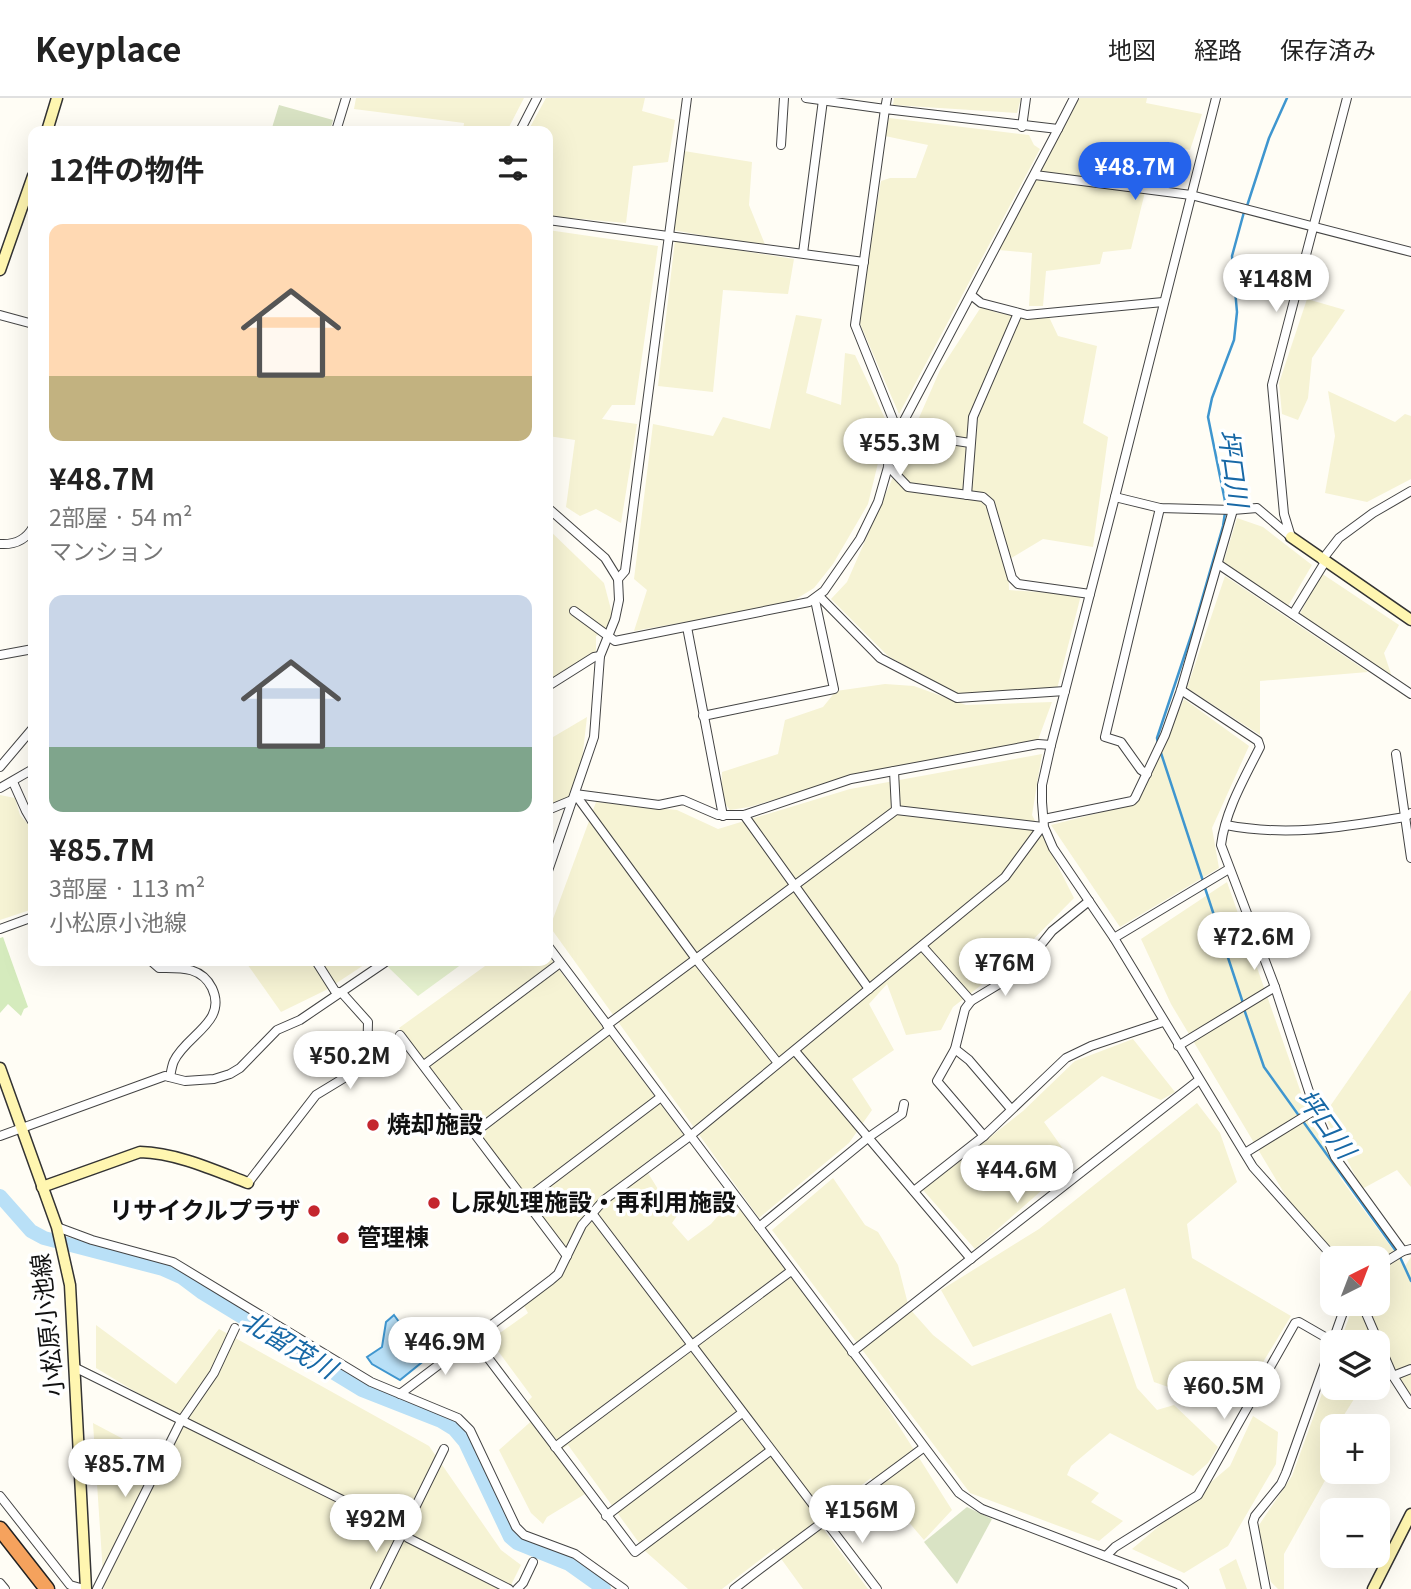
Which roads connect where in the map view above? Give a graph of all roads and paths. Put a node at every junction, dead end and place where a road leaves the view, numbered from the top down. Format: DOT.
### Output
graph roads {
  1 [pos="57,98"];
  2 [pos="346,98"];
  3 [pos="537,98"];
  4 [pos="687,98"];
  5 [pos="784,98"];
  6 [pos="806,98"];
  7 [pos="887,98"];
  8 [pos="1026,98"];
  9 [pos="1074,98"];
  10 [pos="1216,98"];
  11 [pos="1347,98"];
  12 [pos="823,100"];
  13 [pos="885,109"];
  14 [pos="49,126"];
  15 [pos="338,126"];
  16 [pos="523,126"];
  17 [pos="1022,127"];
  18 [pos="1058,129"];
  19 [pos="781,145"];
  20 [pos="1035,175"];
  21 [pos="1191,195"];
  22 [pos="28,198"];
  23 [pos="553,221"];
  24 [pos="1314,228"];
  25 [pos="670,237"];
  26 [pos="1411,252"];
  27 [pos="803,253"];
  28 [pos="863,261"];
  29 [pos="0,270"];
  30 [pos="971,295"];
  31 [pos="1163,302"];
  32 [pos="1018,313"];
  33 [pos="0,315"];
  34 [pos="28,323"];
  35 [pos="898,432"];
  36 [pos="970,443"];
  37 [pos="888,466"];
  38 [pos="1411,491"];
  39 [pos="967,495"];
  40 [pos="1115,497"];
  41 [pos="1160,508"];
  42 [pos="1228,510"];
  43 [pos="553,512"];
  44 [pos="28,536"];
  45 [pos="1290,537"];
  46 [pos="0,544"];
  47 [pos="1323,561"];
  48 [pos="1218,564"];
  49 [pos="618,579"];
  50 [pos="1090,594"];
  51 [pos="817,598"];
  52 [pos="573,611"];
  53 [pos="1293,614"];
  54 [pos="1411,620"];
  55 [pos="687,627"];
  56 [pos="607,638"];
  57 [pos="28,650"];
  58 [pos="0,654"];
  59 [pos="600,656"];
  60 [pos="553,683"];
  61 [pos="1181,690"];
  62 [pos="1065,691"];
  63 [pos="1411,694"];
  64 [pos="703,716"];
  65 [pos="28,733"];
  66 [pos="1051,745"];
  67 [pos="1396,754"];
  68 [pos="0,767"];
  69 [pos="894,771"];
  70 [pos="28,772"];
  71 [pos="1147,774"];
  72 [pos="13,782"];
  73 [pos="0,788"];
  74 [pos="574,797"];
  75 [pos="553,808"];
  76 [pos="896,810"];
  77 [pos="28,814"];
  78 [pos="744,815"];
  79 [pos="1408,815"];
  80 [pos="723,816"];
  81 [pos="1043,824"];
  82 [pos="1226,825"];
  83 [pos="553,857"];
  84 [pos="1411,858"];
  85 [pos="1229,869"];
  86 [pos="794,886"];
  87 [pos="1089,901"];
  88 [pos="28,919"];
  89 [pos="0,929"];
  90 [pos="1114,939"];
  91 [pos="922,946"];
  92 [pos="553,953"];
  93 [pos="696,959"];
  94 [pos="560,963"];
  95 [pos="157,966"];
  96 [pos="319,966"];
  97 [pos="380,966"];
  98 [pos="1275,987"];
  99 [pos="869,989"];
  100 [pos="342,993"];
  101 [pos="971,1001"];
  102 [pos="1163,1022"];
  103 [pos="608,1027"];
  104 [pos="400,1035"];
  105 [pos="1178,1046"];
  106 [pos="956,1049"];
  107 [pos="795,1051"];
  108 [pos="778,1063"];
  109 [pos="424,1065"];
  110 [pos="0,1068"];
  111 [pos="170,1077"];
  112 [pos="1199,1080"];
  113 [pos="661,1097"];
  114 [pos="904,1104"];
  115 [pos="1011,1109"];
  116 [pos="1315,1110"];
  117 [pos="21,1128"];
  118 [pos="474,1133"];
  119 [pos="0,1136"];
  120 [pos="690,1136"];
  121 [pos="984,1136"];
  122 [pos="869,1137"];
  123 [pos="1245,1153"];
  124 [pos="248,1182"];
  125 [pos="43,1188"];
  126 [pos="914,1191"];
  127 [pos="525,1200"];
  128 [pos="591,1212"];
  129 [pos="759,1227"];
  130 [pos="58,1230"];
  131 [pos="1323,1246"];
  132 [pos="1407,1250"];
  133 [pos="567,1256"];
  134 [pos="971,1259"];
  135 [pos="1390,1260"];
  136 [pos="791,1271"];
  137 [pos="1367,1316"];
  138 [pos="235,1328"];
  139 [pos="1320,1334"];
  140 [pos="473,1338"];
  141 [pos="692,1346"];
  142 [pos="852,1352"];
  143 [pos="76,1368"];
  144 [pos="1411,1369"];
  145 [pos="1320,1375"];
  146 [pos="1393,1376"];
  147 [pos="400,1394"];
  148 [pos="1411,1404"];
  149 [pos="742,1413"];
  150 [pos="181,1421"];
  151 [pos="555,1447"];
  152 [pos="923,1448"];
  153 [pos="444,1449"];
  154 [pos="770,1451"];
  155 [pos="0,1496"];
  156 [pos="1411,1514"];
  157 [pos="606,1516"];
  158 [pos="823,1520"];
  159 [pos="0,1528"];
  160 [pos="402,1532"];
  161 [pos="1106,1556"];
  162 [pos="533,1562"];
  163 [pos="0,1583"];
  164 [pos="5,1589"];
  165 [pos="47,1589"];
  166 [pos="85,1589"];
  167 [pos="97,1589"];
  168 [pos="375,1589"];
  169 [pos="509,1589"];
  170 [pos="517,1589"];
  171 [pos="624,1589"];
  172 [pos="734,1589"];
  173 [pos="877,1589"];
  174 [pos="1184,1589"];
  175 [pos="1266,1589"];
  176 [pos="1373,1589"];
  1 -- 14 [label="main road"];
  2 -- 15 [label="street"];
  3 -- 16 [label="street"];
  4 -- 25 [label="street"];
  5 -- 19 [label="street"];
  6 -- 12 [label="street"];
  7 -- 13 [label="street"];
  8 -- 17 [label="street"];
  9 -- 18 [label="street"];
  10 -- 21 [label="street"];
  11 -- 24 [label="street"];
  12 -- 13 [label="street"];
  12 -- 27 [label="street"];
  13 -- 17 [label="street"];
  13 -- 28 [label="street"];
  17 -- 18 [label="street"];
  18 -- 20 [label="street"];
  20 -- 21 [label="street"];
  20 -- 30 [label="street"];
  21 -- 24 [label="street"];
  21 -- 31 [label="street"];
  22 -- 29 [label="main road"];
  23 -- 25 [label="street"];
  24 -- 26 [label="street"];
  24 -- 45 [label="street"];
  25 -- 27 [label="street"];
  25 -- 49 [label="street"];
  27 -- 28 [label="street"];
  28 -- 35 [label="street"];
  30 -- 32 [label="street"];
  30 -- 35 [label="street"];
  31 -- 32 [label="street"];
  31 -- 40 [label="street"];
  32 -- 36 [label="street"];
  33 -- 34 [label="street"];
  35 -- 36 [label="street"];
  35 -- 37 [label="street"];
  36 -- 39 [label="street"];
  37 -- 39 [label="street"];
  37 -- 51 [label="street"];
  38 -- 47 [label="street"];
  39 -- 50 [label="street"];
  40 -- 41 [label="street"];
  40 -- 50 [label="street"];
  41 -- 42 [label="street"];
  41 -- 71 [label="street"];
  42 -- 45 [label="street"];
  42 -- 48 [label="street"];
  43 -- 49 [label="street"];
  44 -- 46 [label="street"];
  45 -- 47 [label="main road"];
  47 -- 53 [label="street"];
  47 -- 54 [label="main road"];
  48 -- 53 [label="street"];
  48 -- 61 [label="street"];
  49 -- 56 [label="street"];
  50 -- 62 [label="street"];
  51 -- 55 [label="street"];
  51 -- 62 [label="street"];
  51 -- 64 [label="street"];
  52 -- 56 [label="street"];
  53 -- 63 [label="street"];
  55 -- 56 [label="street"];
  55 -- 64 [label="street"];
  56 -- 59 [label="street"];
  57 -- 58 [label="street"];
  59 -- 60 [label="street"];
  59 -- 74 [label="street"];
  61 -- 71 [label="street"];
  61 -- 82 [label="street"];
  62 -- 66 [label="street"];
  64 -- 80 [label="street"];
  65 -- 68 [label="street"];
  66 -- 69 [label="street"];
  66 -- 81 [label="street"];
  67 -- 79 [label="street"];
  69 -- 76 [label="street"];
  69 -- 78 [label="street"];
  70 -- 72 [label="street"];
  71 -- 81 [label="street"];
  72 -- 73 [label="street"];
  72 -- 77 [label="street"];
  74 -- 75 [label="street"];
  74 -- 80 [label="street"];
  74 -- 83 [label="street"];
  74 -- 93 [label="street"];
  76 -- 81 [label="street"];
  76 -- 86 [label="street"];
  78 -- 80 [label="street"];
  78 -- 86 [label="street"];
  79 -- 82 [label="street"];
  79 -- 84 [label="street"];
  81 -- 87 [label="street"];
  81 -- 91 [label="street"];
  82 -- 85 [label="street"];
  85 -- 90 [label="street"];
  85 -- 98 [label="street"];
  86 -- 93 [label="street"];
  86 -- 99 [label="street"];
  87 -- 90 [label="street"];
  87 -- 101 [label="street"];
  88 -- 89 [label="street"];
  90 -- 102 [label="street"];
  91 -- 99 [label="street"];
  91 -- 101 [label="street"];
  92 -- 94 [label="street"];
  93 -- 103 [label="street"];
  93 -- 108 [label="street"];
  94 -- 103 [label="street"];
  94 -- 109 [label="street"];
  95 -- 111 [label="street"];
  96 -- 100 [label="street"];
  97 -- 100 [label="street"];
  98 -- 105 [label="street"];
  98 -- 116 [label="street"];
  99 -- 107 [label="street"];
  100 -- 111 [label="street"];
  100 -- 124 [label="street"];
  101 -- 106 [label="street"];
  102 -- 105 [label="street"];
  102 -- 115 [label="street"];
  103 -- 113 [label="street"];
  103 -- 118 [label="street"];
  104 -- 109 [label="street"];
  105 -- 112 [label="street"];
  106 -- 115 [label="street"];
  106 -- 121 [label="street"];
  107 -- 108 [label="street"];
  107 -- 122 [label="street"];
  108 -- 120 [label="street"];
  109 -- 118 [label="street"];
  110 -- 117 [label="main road, 小松原小池線"];
  111 -- 117 [label="street"];
  112 -- 123 [label="street"];
  112 -- 134 [label="street"];
  113 -- 120 [label="street"];
  113 -- 127 [label="street"];
  114 -- 122 [label="street"];
  115 -- 121 [label="street"];
  116 -- 123 [label="street"];
  116 -- 132 [label="street"];
  117 -- 119 [label="street"];
  117 -- 125 [label="main road, 小松原小池線"];
  118 -- 127 [label="street"];
  120 -- 128 [label="street"];
  120 -- 129 [label="street"];
  121 -- 126 [label="street"];
  122 -- 126 [label="street"];
  122 -- 129 [label="street"];
  123 -- 131 [label="street"];
  124 -- 125 [label="main road"];
  125 -- 130 [label="main road, 小松原小池線"];
  126 -- 134 [label="street"];
  127 -- 133 [label="street"];
  128 -- 133 [label="street"];
  128 -- 141 [label="street"];
  129 -- 136 [label="street"];
  130 -- 143 [label="main road, 小松原小池線"];
  130 -- 147 [label="street"];
  132 -- 135 [label="street"];
  133 -- 140 [label="street"];
  134 -- 142 [label="street"];
  136 -- 141 [label="street"];
  136 -- 142 [label="street"];
  137 -- 146 [label="street"];
  138 -- 150 [label="street"];
  139 -- 161 [label="street"];
  140 -- 147 [label="street"];
  140 -- 151 [label="street"];
  141 -- 149 [label="street"];
  141 -- 151 [label="street"];
  142 -- 152 [label="street"];
  143 -- 150 [label="street"];
  143 -- 166 [label="main road, 小松原小池線"];
  144 -- 146 [label="street"];
  145 -- 175 [label="street"];
  146 -- 148 [label="street"];
  147 -- 171 [label="street"];
  149 -- 154 [label="street"];
  149 -- 157 [label="street"];
  150 -- 160 [label="street"];
  150 -- 167 [label="street"];
  151 -- 157 [label="street"];
  152 -- 158 [label="street"];
  152 -- 161 [label="street"];
  153 -- 160 [label="street"];
  154 -- 157 [label="street"];
  154 -- 158 [label="street"];
  155 -- 166 [label="street"];
  156 -- 176 [label="main road"];
  158 -- 172 [label="street"];
  158 -- 173 [label="street"];
  159 -- 165 [label="highway"];
  160 -- 168 [label="street"];
  160 -- 169 [label="street"];
  161 -- 174 [label="street"];
  162 -- 170 [label="street"];
  163 -- 164 [label="street"];
}
